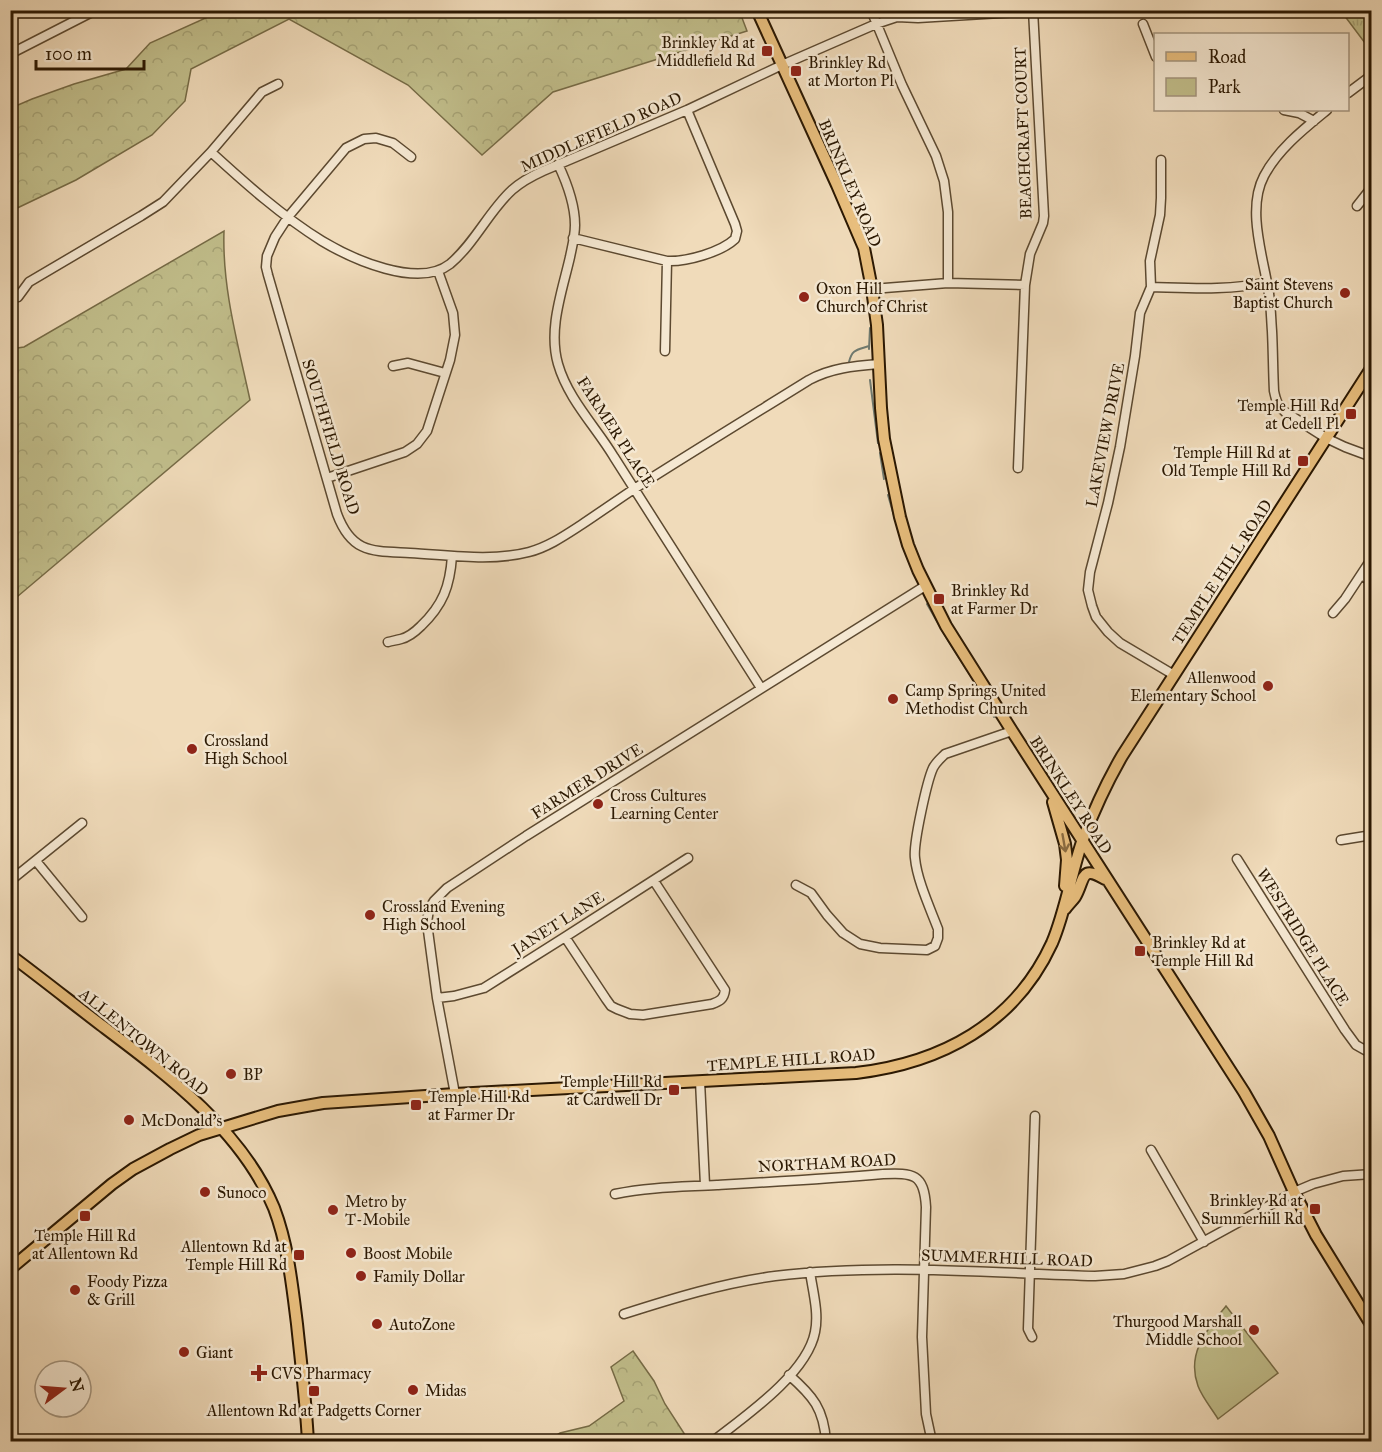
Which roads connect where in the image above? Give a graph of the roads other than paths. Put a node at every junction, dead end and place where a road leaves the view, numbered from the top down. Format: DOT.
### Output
graph roads {
  1 [pos="96,10"];
  2 [pos="757,10"];
  3 [pos="871,10"];
  4 [pos="1033,11"];
  5 [pos="898,14"];
  6 [pos="876,24"];
  7 [pos="1143,24"];
  8 [pos="10,54"];
  9 [pos="1154,54"];
  10 [pos="782,65"];
  11 [pos="1371,75"];
  12 [pos="278,84"];
  13 [pos="1349,92"];
  14 [pos="687,110"];
  15 [pos="1289,111"];
  16 [pos="1326,111"];
  17 [pos="1314,121"];
  18 [pos="211,152"];
  19 [pos="411,157"];
  20 [pos="1161,160"];
  21 [pos="558,164"];
  22 [pos="1371,187"];
  23 [pos="1357,206"];
  24 [pos="288,218"];
  25 [pos="573,238"];
  26 [pos="667,261"];
  27 [pos="438,271"];
  28 [pos="1267,282"];
  29 [pos="948,283"];
  30 [pos="1025,285"];
  31 [pos="1151,287"];
  32 [pos="872,289"];
  33 [pos="18,297"];
  34 [pos="665,351"];
  35 [pos="879,364"];
  36 [pos="393,366"];
  37 [pos="1371,367"];
  38 [pos="445,373"];
  39 [pos="1326,438"];
  40 [pos="1371,457"];
  41 [pos="1018,468"];
  42 [pos="327,478"];
  43 [pos="635,489"];
  44 [pos="452,556"];
  45 [pos="1371,558"];
  46 [pos="1361,575"];
  47 [pos="1371,582"];
  48 [pos="925,586"];
  49 [pos="1333,613"];
  50 [pos="388,642"];
  51 [pos="1173,675"];
  52 [pos="761,688"];
  53 [pos="1012,731"];
  54 [pos="1048,787"];
  55 [pos="82,823"];
  56 [pos="1371,835"];
  57 [pos="1083,840"];
  58 [pos="1341,840"];
  59 [pos="688,858"];
  60 [pos="1237,860"];
  61 [pos="36,861"];
  62 [pos="10,881"];
  63 [pos="654,881"];
  64 [pos="1108,881"];
  65 [pos="796,885"];
  66 [pos="1063,911"];
  67 [pos="82,917"];
  68 [pos="565,937"];
  69 [pos="10,955"];
  70 [pos="438,998"];
  71 [pos="1371,1054"];
  72 [pos="700,1081"];
  73 [pos="455,1094"];
  74 [pos="1035,1116"];
  75 [pos="221,1128"];
  76 [pos="1150,1150"];
  77 [pos="1371,1174"];
  78 [pos="705,1185"];
  79 [pos="1294,1192"];
  80 [pos="615,1194"];
  81 [pos="1204,1242"];
  82 [pos="10,1269"];
  83 [pos="924,1270"];
  84 [pos="810,1272"];
  85 [pos="1029,1274"];
  86 [pos="624,1314"];
  87 [pos="1371,1326"];
  88 [pos="1032,1337"];
  89 [pos="789,1375"];
  90 [pos="308,1442"];
  91 [pos="712,1442"];
  92 [pos="826,1442"];
  93 [pos="932,1442"];
  1 -- 8 [label="street"];
  2 -- 10 [label="main road, BRINKLEY ROAD"];
  3 -- 6 [label="street"];
  4 -- 5 [label="street, MIDDLEFIELD ROAD"];
  4 -- 30 [label="street, BEACHCRAFT COURT"];
  5 -- 6 [label="street, MIDDLEFIELD ROAD"];
  6 -- 10 [label="street, MIDDLEFIELD ROAD"];
  6 -- 29 [label="street"];
  7 -- 9 [label="street"];
  10 -- 14 [label="street, MIDDLEFIELD ROAD"];
  10 -- 32 [label="main road, BRINKLEY ROAD"];
  11 -- 13 [label="street"];
  12 -- 18 [label="street"];
  14 -- 21 [label="street, MIDDLEFIELD ROAD"];
  14 -- 26 [label="street"];
  15 -- 17 [label="street"];
  16 -- 17 [label="street"];
  17 -- 28 [label="street"];
  18 -- 24 [label="street"];
  18 -- 33 [label="street"];
  19 -- 24 [label="street, SOUTHFIELD ROAD"];
  20 -- 31 [label="street, LAKEVIEW DRIVE"];
  21 -- 25 [label="street, FARMER PLACE"];
  21 -- 27 [label="street, MIDDLEFIELD ROAD"];
  22 -- 23 [label="street"];
  24 -- 27 [label="street"];
  24 -- 42 [label="street, SOUTHFIELD ROAD"];
  25 -- 26 [label="street"];
  25 -- 43 [label="street, FARMER PLACE"];
  26 -- 34 [label="street"];
  27 -- 38 [label="street"];
  28 -- 31 [label="street"];
  28 -- 39 [label="street"];
  29 -- 30 [label="street"];
  29 -- 32 [label="street"];
  30 -- 41 [label="street, BEACHCRAFT COURT"];
  31 -- 51 [label="street, LAKEVIEW DRIVE"];
  32 -- 35 [label="main road, BRINKLEY ROAD"];
  35 -- 43 [label="street, SOUTHFIELD ROAD"];
  35 -- 48 [label="main road, BRINKLEY ROAD"];
  36 -- 38 [label="street"];
  37 -- 39 [label="main road, TEMPLE HILL ROAD"];
  38 -- 42 [label="street"];
  39 -- 40 [label="street"];
  39 -- 51 [label="main road, TEMPLE HILL ROAD"];
  42 -- 44 [label="street, SOUTHFIELD ROAD"];
  43 -- 44 [label="street, SOUTHFIELD ROAD"];
  43 -- 52 [label="street, FARMER PLACE"];
  44 -- 50 [label="street"];
  45 -- 46 [label="street"];
  46 -- 47 [label="street"];
  46 -- 49 [label="street"];
  48 -- 52 [label="street, FARMER DRIVE"];
  48 -- 53 [label="main road, BRINKLEY ROAD"];
  51 -- 57 [label="main road, TEMPLE HILL ROAD"];
  52 -- 70 [label="street, FARMER DRIVE"];
  53 -- 54 [label="main road, BRINKLEY ROAD"];
  53 -- 65 [label="street"];
  54 -- 57 [label="main road, BRINKLEY ROAD"];
  54 -- 66 [label="main road, one-way"];
  55 -- 61 [label="street"];
  56 -- 58 [label="street"];
  57 -- 64 [label="main road, BRINKLEY ROAD"];
  57 -- 66 [label="main road, TEMPLE HILL ROAD"];
  59 -- 63 [label="street, JANET LANE"];
  60 -- 71 [label="street, WESTRIDGE PLACE"];
  61 -- 62 [label="street"];
  61 -- 67 [label="street"];
  63 -- 68 [label="street, JANET LANE"];
  63 -- 68 [label="street"];
  64 -- 66 [label="main road"];
  64 -- 79 [label="main road, BRINKLEY ROAD"];
  66 -- 72 [label="main road, TEMPLE HILL ROAD"];
  68 -- 70 [label="street, JANET LANE"];
  69 -- 75 [label="main road, ALLENTOWN ROAD"];
  70 -- 73 [label="street, FARMER DRIVE"];
  72 -- 73 [label="main road, TEMPLE HILL ROAD"];
  72 -- 78 [label="street"];
  73 -- 75 [label="main road, TEMPLE HILL ROAD"];
  74 -- 85 [label="street"];
  75 -- 82 [label="main road, TEMPLE HILL ROAD"];
  75 -- 90 [label="main road, ALLENTOWN ROAD"];
  76 -- 81 [label="street"];
  77 -- 79 [label="street, SUMMERHILL ROAD"];
  78 -- 80 [label="street, NORTHAM ROAD"];
  78 -- 83 [label="street, NORTHAM ROAD"];
  79 -- 81 [label="street, SUMMERHILL ROAD"];
  79 -- 87 [label="main road, BRINKLEY ROAD"];
  81 -- 85 [label="street, SUMMERHILL ROAD"];
  83 -- 84 [label="street, SUMMERHILL ROAD"];
  83 -- 85 [label="street, SUMMERHILL ROAD"];
  83 -- 93 [label="street, NORTHAM ROAD"];
  84 -- 86 [label="street, SUMMERHILL ROAD"];
  84 -- 89 [label="street"];
  85 -- 88 [label="street"];
  89 -- 91 [label="street"];
  89 -- 92 [label="street"];
}
